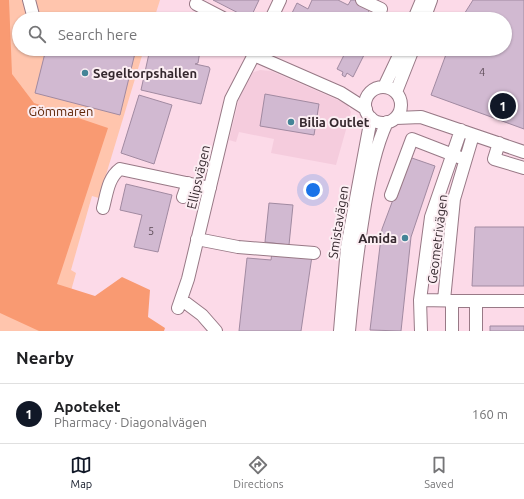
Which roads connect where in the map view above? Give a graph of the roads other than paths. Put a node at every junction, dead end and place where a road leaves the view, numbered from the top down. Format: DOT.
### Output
graph roads {
  1 [pos="29,0"];
  2 [pos="280,0"];
  3 [pos="362,0"];
  4 [pos="422,0"];
  5 [pos="431,0"];
  6 [pos="196,4"];
  7 [pos="32,12"];
  8 [pos="212,12"];
  9 [pos="274,12"];
  10 [pos="380,12"];
  11 [pos="417,12"];
  12 [pos="427,12"];
  13 [pos="253,56"];
  14 [pos="263,56"];
  15 [pos="399,56"];
  16 [pos="410,56"];
  17 [pos="384,87"];
  18 [pos="340,93"];
  19 [pos="370,93"];
  20 [pos="399,97"];
  21 [pos="368,113"];
  22 [pos="421,117"];
  23 [pos="391,120"];
  24 [pos="462,130"];
  25 [pos="473,135"];
  26 [pos="499,143"];
  27 [pos="524,152"];
  28 [pos="453,155"];
  29 [pos="466,160"];
  30 [pos="524,168"];
  31 [pos="188,183"];
  32 [pos="210,188"];
  33 [pos="391,196"];
  34 [pos="183,197"];
  35 [pos="103,208"];
  36 [pos="431,217"];
  37 [pos="452,220"];
  38 [pos="197,239"];
  39 [pos="314,252"];
  40 [pos="420,300"];
  41 [pos="453,301"];
  42 [pos="524,301"];
  43 [pos="216,331"];
  44 [pos="340,331"];
  45 [pos="349,331"];
  46 [pos="421,331"];
  47 [pos="452,331"];
  48 [pos="476,331"];
  1 -- 7 [label="street"];
  2 -- 9 [label="street"];
  3 -- 10 [label="street"];
  4 -- 11 [label="street"];
  5 -- 12 [label="street"];
  6 -- 8 [label="street"];
  13 -- 32 [label="street, Ellipsvägen"];
  14 -- 18 [label="street, Ellipsvägen"];
  15 -- 17 [label="street"];
  16 -- 20 [label="street"];
  17 -- 19 [label="street"];
  17 -- 20 [label="street"];
  18 -- 19 [label="street, Ellipsvägen"];
  18 -- 21 [label="street, Ellipsvägen"];
  19 -- 21 [label="street"];
  20 -- 22 [label="street"];
  20 -- 23 [label="street"];
  21 -- 23 [label="street"];
  21 -- 44 [label="street, Smistavägen"];
  22 -- 23 [label="street"];
  22 -- 24 [label="street"];
  23 -- 45 [label="street, Smistavägen"];
  24 -- 25 [label="street"];
  24 -- 28 [label="street"];
  25 -- 26 [label="street"];
  25 -- 29 [label="street, Geometrivägen"];
  26 -- 27 [label="street"];
  26 -- 30 [label="street"];
  28 -- 29 [label="street"];
  28 -- 33 [label="street"];
  28 -- 36 [label="street"];
  29 -- 37 [label="street, Geometrivägen"];
  31 -- 32 [label="street"];
  31 -- 34 [label="street"];
  31 -- 35 [label="street"];
  32 -- 38 [label="street, Ellipsvägen"];
  36 -- 37 [label="street"];
  36 -- 40 [label="street"];
  37 -- 41 [label="street, Geometrivägen"];
  38 -- 39 [label="street"];
  38 -- 43 [label="street, Ellipsvägen"];
  40 -- 41 [label="street"];
  40 -- 46 [label="street"];
  41 -- 42 [label="street"];
  41 -- 47 [label="street, Geometrivägen"];
  41 -- 48 [label="street"];
}
